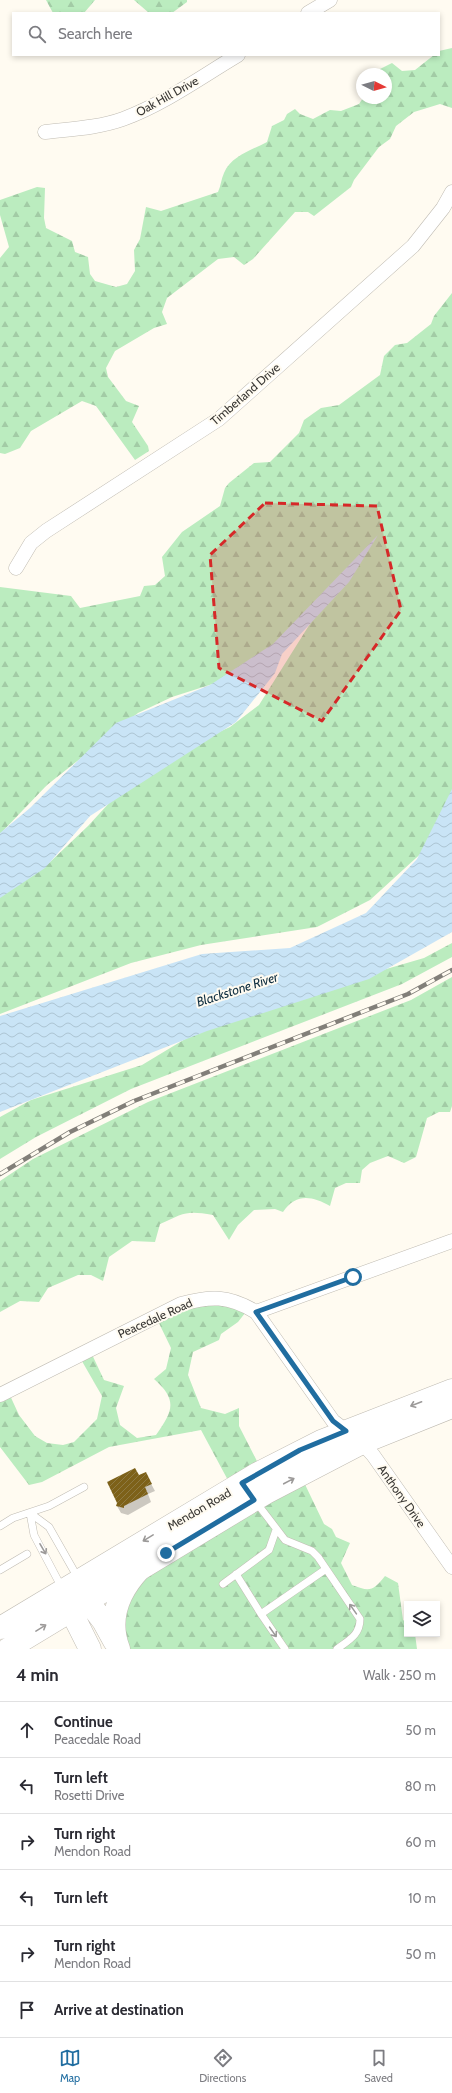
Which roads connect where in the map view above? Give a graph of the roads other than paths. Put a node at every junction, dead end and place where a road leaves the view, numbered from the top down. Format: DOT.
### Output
graph roads {
  1 [pos="330,0"];
  2 [pos="310,12"];
  3 [pos="236,56"];
  4 [pos="45,132"];
  5 [pos="452,192"];
  6 [pos="16,568"];
  7 [pos="452,1241"];
  8 [pos="256,1312"];
  9 [pos="452,1390"];
  10 [pos="0,1395"];
  11 [pos="452,1407"];
  12 [pos="354,1437"];
  13 [pos="84,1487"];
  14 [pos="248,1491"];
  15 [pos="30,1513"];
  16 [pos="0,1526"];
  17 [pos="276,1530"];
  18 [pos="27,1554"];
  19 [pos="452,1567"];
  20 [pos="141,1568"];
  21 [pos="326,1569"];
  22 [pos="0,1570"];
  23 [pos="236,1574"];
  24 [pos="222,1584"];
  25 [pos="71,1585"];
  26 [pos="79,1606"];
  27 [pos="261,1614"];
  28 [pos="0,1628"];
  29 [pos="8,1649"];
  30 [pos="90,1649"];
  31 [pos="119,1649"];
  32 [pos="285,1649"];
  33 [pos="337,1649"];
  1 -- 2 [label="street"];
  3 -- 4 [label="street, Oak Hill Drive"];
  5 -- 6 [label="street, Timberland Drive"];
  7 -- 8 [label="street"];
  8 -- 10 [label="street, Peacedale Road"];
  8 -- 12 [label="street, Anthony Drive"];
  9 -- 12 [label="main road, Mendon Road, one-way"];
  11 -- 12 [label="main road, Mendon Road"];
  12 -- 14 [label="main road, Mendon Road"];
  12 -- 19 [label="street, Anthony Drive"];
  13 -- 15 [label="lane"];
  14 -- 17 [label="lane"];
  14 -- 20 [label="main road, Mendon Road"];
  14 -- 25 [label="main road, Mendon Road, one-way"];
  15 -- 16 [label="lane"];
  15 -- 25 [label="lane, one-way"];
  15 -- 25 [label="lane"];
  17 -- 21 [label="lane"];
  17 -- 23 [label="lane"];
  18 -- 22 [label="lane"];
  20 -- 26 [label="main road, Mendon Road"];
  20 -- 31 [label="main road"];
  21 -- 27 [label="lane"];
  33 -- 21 [label="lane, one-way"];
  23 -- 24 [label="lane"];
  23 -- 27 [label="lane"];
  25 -- 26 [label="main road"];
  25 -- 28 [label="main road, Mendon Road"];
  29 -- 26 [label="main road, Mendon Road, one-way"];
  26 -- 30 [label="main road"];
  26 -- 31 [label="main road"];
  27 -- 32 [label="lane, one-way"];
}
